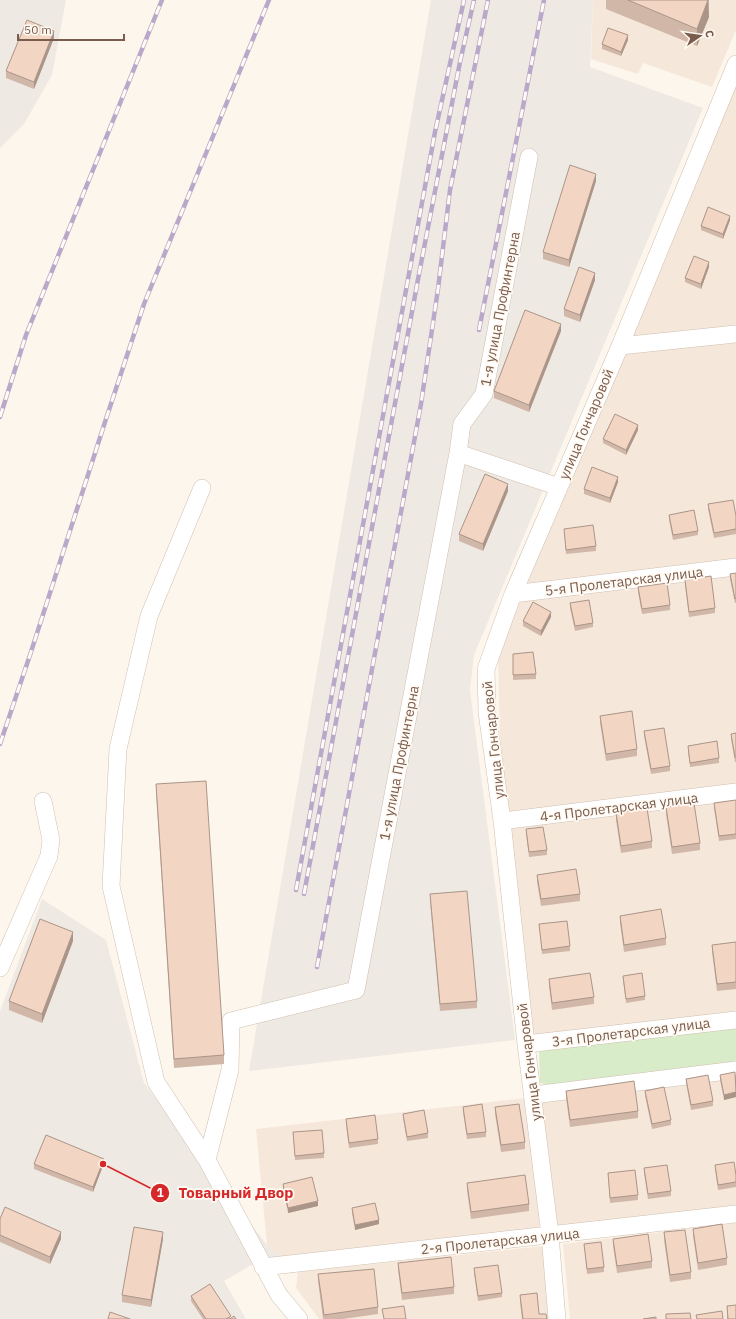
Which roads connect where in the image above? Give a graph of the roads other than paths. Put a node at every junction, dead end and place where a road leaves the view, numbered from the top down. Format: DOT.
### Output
graph roads {
  1 [pos="736,64"];
  2 [pos="529,157"];
  3 [pos="736,334"];
  4 [pos="620,346"];
  5 [pos="458,453"];
  6 [pos="559,487"];
  7 [pos="202,488"];
  8 [pos="736,568"];
  9 [pos="513,594"];
  10 [pos="736,792"];
  11 [pos="43,801"];
  12 [pos="502,821"];
  13 [pos="0,968"];
  14 [pos="736,1020"];
  15 [pos="526,1044"];
  16 [pos="736,1070"];
  17 [pos="533,1095"];
  18 [pos="207,1160"];
  19 [pos="736,1214"];
  20 [pos="550,1235"];
  21 [pos="264,1267"];
  22 [pos="299,1319"];
  23 [pos="557,1319"];
  1 -- 4 [label="street, улица Гончаровой"];
  2 -- 5 [label="street, 1-я улица Профинтерна"];
  3 -- 4 [label="street"];
  4 -- 6 [label="street, улица Гончаровой"];
  5 -- 6 [label="street"];
  5 -- 18 [label="street, 1-я улица Профинтерна"];
  6 -- 9 [label="street, улица Гончаровой"];
  7 -- 18 [label="street"];
  8 -- 9 [label="street, 5-я Пролетарская улица"];
  9 -- 12 [label="street, улица Гончаровой"];
  10 -- 12 [label="street, 4-я Пролетарская улица"];
  11 -- 13 [label="street"];
  12 -- 15 [label="street, улица Гончаровой"];
  14 -- 15 [label="street, 3-я Пролетарская улица"];
  15 -- 17 [label="street, улица Гончаровой"];
  16 -- 17 [label="street"];
  17 -- 20 [label="street, улица Гончаровой"];
  18 -- 21 [label="street"];
  19 -- 20 [label="street, 2-я Пролетарская улица"];
  20 -- 21 [label="street, 2-я Пролетарская улица"];
  20 -- 23 [label="street, улица Гончаровой"];
  21 -- 22 [label="street"];
}
